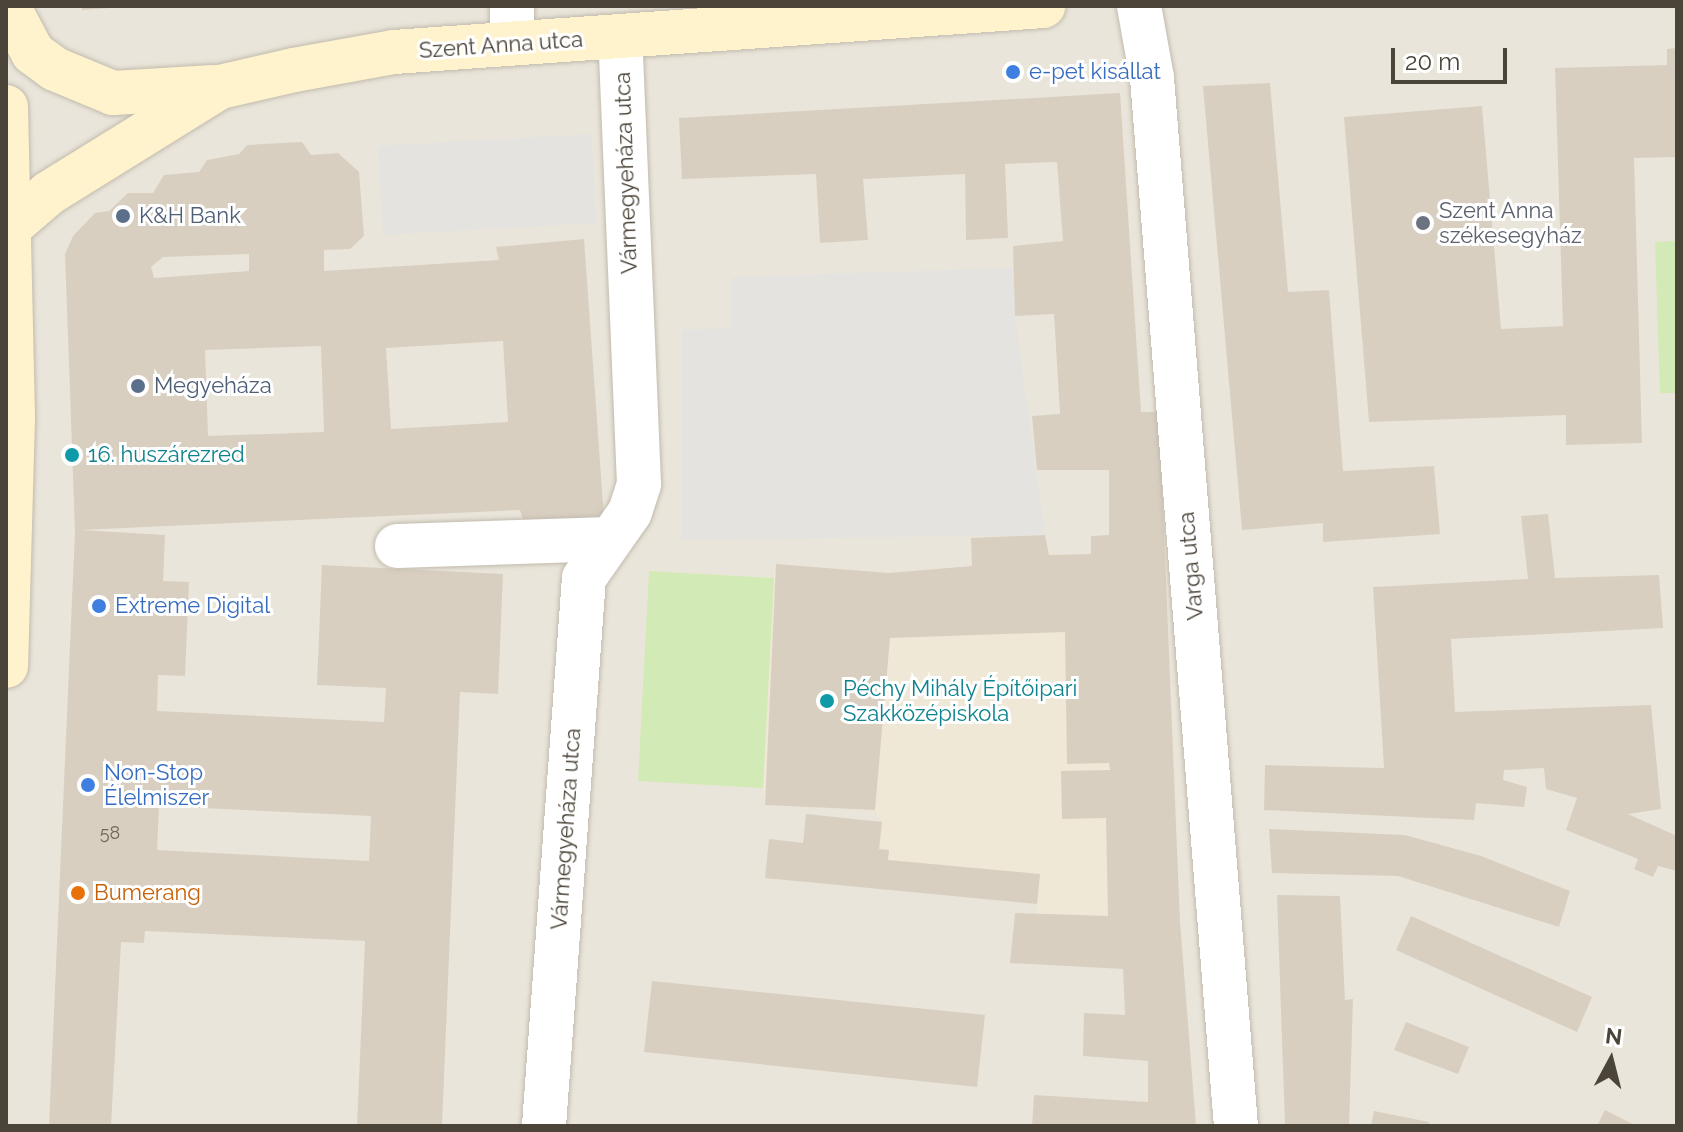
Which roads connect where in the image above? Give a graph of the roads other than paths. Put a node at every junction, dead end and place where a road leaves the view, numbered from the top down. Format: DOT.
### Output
graph roads {
  1 [pos="8,6"];
  2 [pos="1043,6"];
  3 [pos="1139,6"];
  4 [pos="512,24"];
  5 [pos="620,38"];
  6 [pos="220,87"];
  7 [pos="6,107"];
  8 [pos="8,228"];
  9 [pos="10,413"];
  10 [pos="609,539"];
  11 [pos="397,546"];
  12 [pos="6,666"];
  13 [pos="544,1126"];
  14 [pos="1236,1126"];
  1 -- 6 [label="street"];
  2 -- 5 [label="street, Szent Anna utca"];
  3 -- 14 [label="street, Varga utca"];
  4 -- 5 [label="street, Szent Anna utca"];
  4 -- 6 [label="street, Szent Anna utca"];
  5 -- 10 [label="street, Vármegyeháza utca"];
  6 -- 8 [label="street, Szent Anna utca"];
  7 -- 8 [label="street"];
  8 -- 9 [label="street"];
  9 -- 12 [label="street"];
  10 -- 11 [label="street"];
  10 -- 13 [label="street, Vármegyeháza utca"];
}
